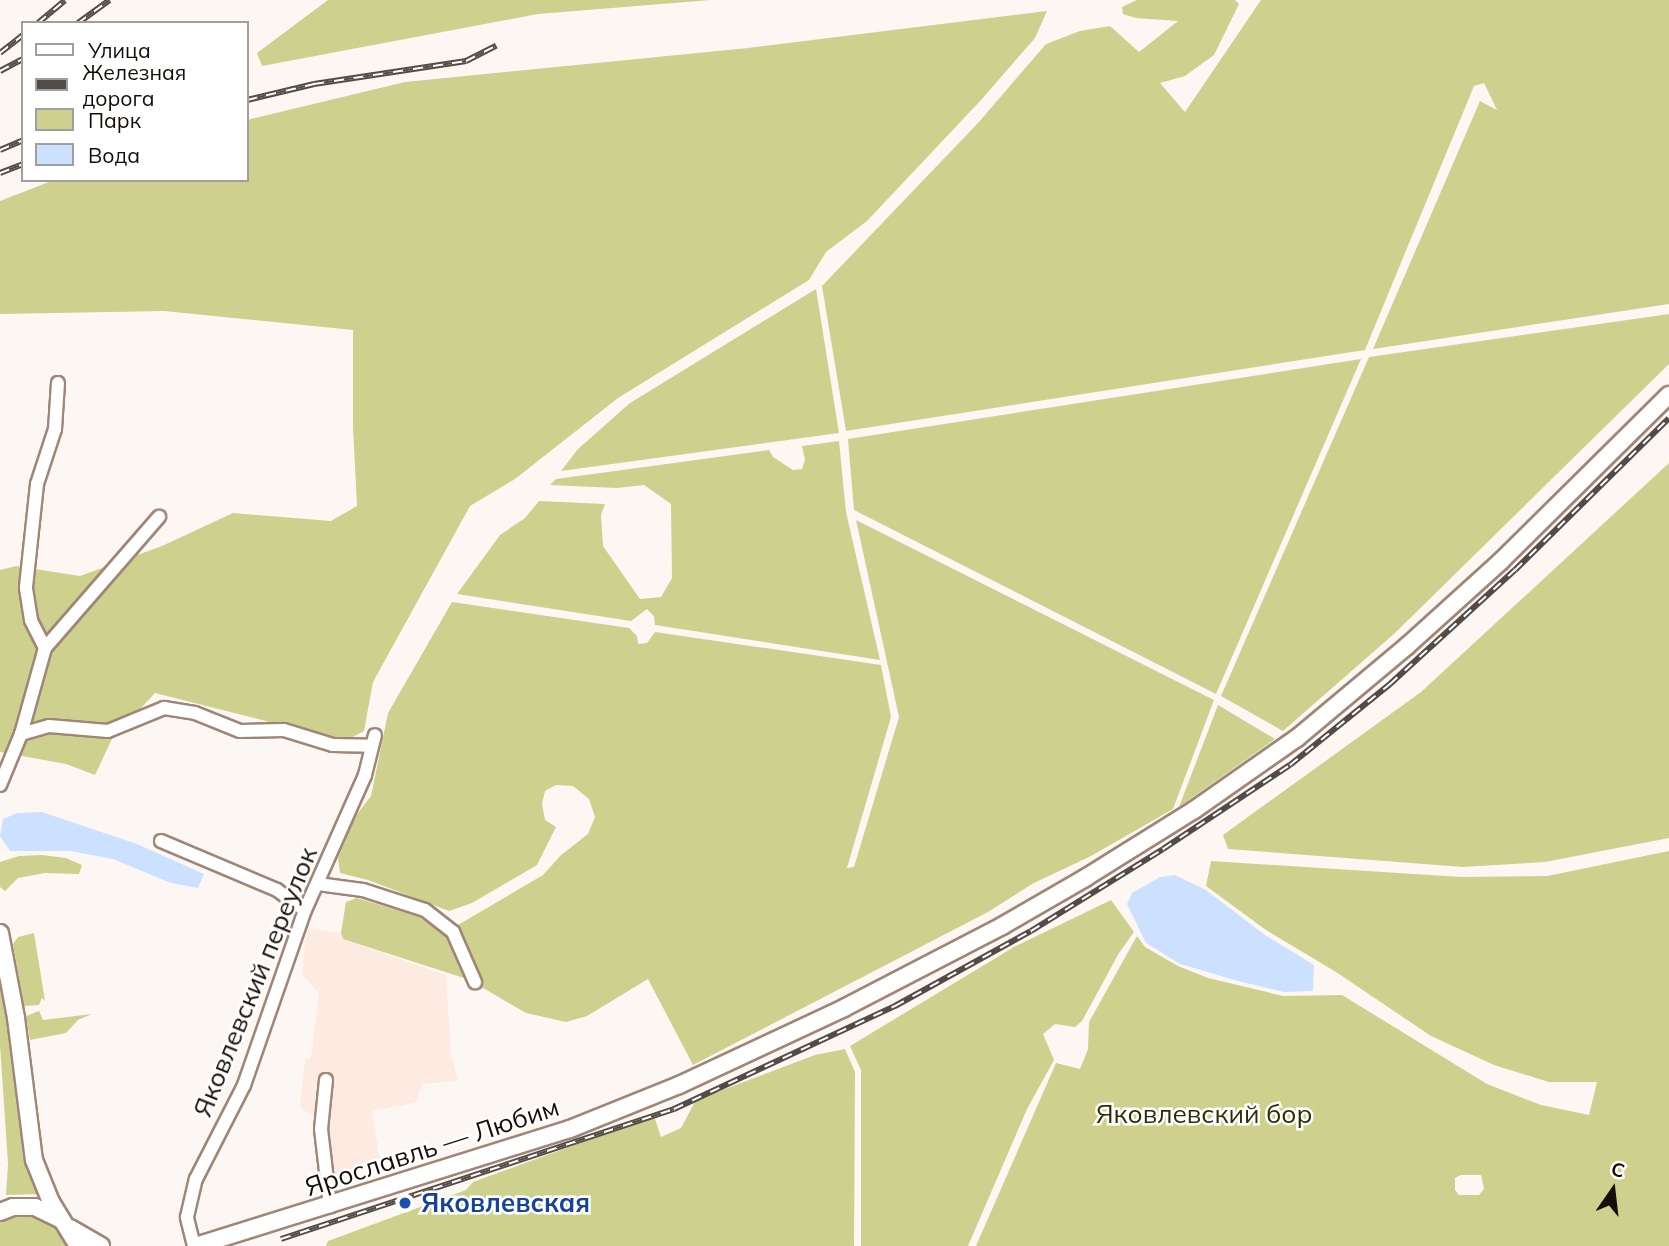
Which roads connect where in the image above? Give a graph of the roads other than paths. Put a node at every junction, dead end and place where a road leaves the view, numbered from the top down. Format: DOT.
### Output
graph roads {
  1 [pos="58,383"];
  2 [pos="1669,395"];
  3 [pos="159,517"];
  4 [pos="45,648"];
  5 [pos="21,734"];
  6 [pos="0,785"];
  7 [pos="161,841"];
  8 [pos="318,884"];
  9 [pos="305,910"];
  10 [pos="0,933"];
  11 [pos="475,982"];
  12 [pos="327,1080"];
  13 [pos="330,1206"];
  14 [pos="0,1212"];
  15 [pos="65,1223"];
  16 [pos="78,1246"];
  17 [pos="101,1246"];
  18 [pos="195,1246"];
  1 -- 4 [label="street"];
  2 -- 13 [label="main road, Ярославль — Любим"];
  3 -- 4 [label="street"];
  4 -- 5 [label="street"];
  5 -- 6 [label="street"];
  5 -- 8 [label="street, Яковлевский переулок"];
  7 -- 9 [label="street"];
  8 -- 9 [label="street, Яковлевский переулок"];
  8 -- 11 [label="street"];
  9 -- 18 [label="street, Яковлевский переулок"];
  10 -- 15 [label="main road"];
  12 -- 13 [label="street"];
  13 -- 18 [label="main road, Ярославль — Любим"];
  14 -- 15 [label="main road"];
  15 -- 16 [label="main road"];
  15 -- 17 [label="main road"];
}
